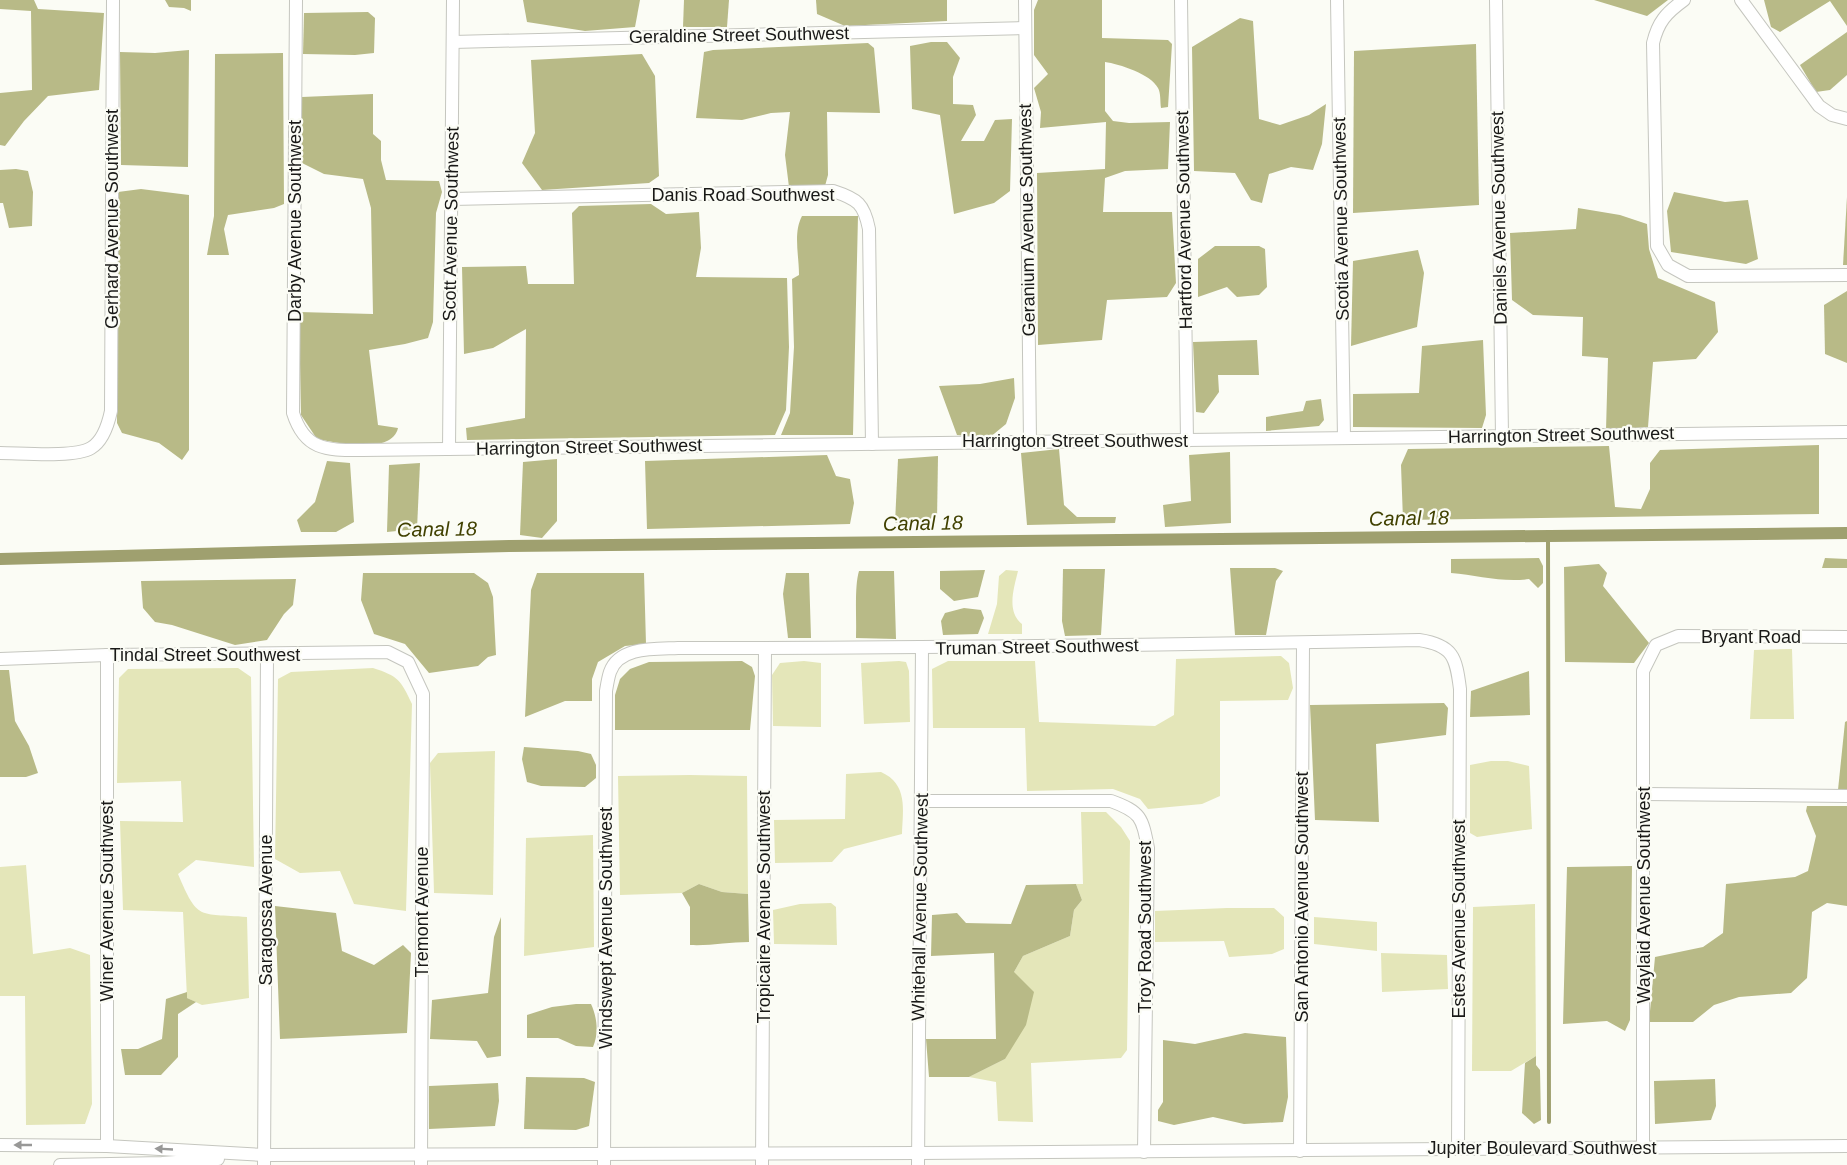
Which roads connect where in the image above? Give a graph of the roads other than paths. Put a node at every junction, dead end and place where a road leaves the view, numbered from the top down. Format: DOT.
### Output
graph roads {
  1 [pos="113,0"];
  2 [pos="296,0"];
  3 [pos="453,0"];
  4 [pos="1025,0"];
  5 [pos="1181,0"];
  6 [pos="1337,0"];
  7 [pos="1496,0"];
  8 [pos="1684,0"];
  9 [pos="1741,0"];
  10 [pos="1025,28"];
  11 [pos="453,42"];
  12 [pos="1847,119"];
  13 [pos="452,199"];
  14 [pos="1847,275"];
  15 [pos="1847,432"];
  16 [pos="1502,436"];
  17 [pos="306,438"];
  18 [pos="1344,438"];
  19 [pos="1030,441"];
  20 [pos="1187,441"];
  21 [pos="872,444"];
  22 [pos="449,449"];
  23 [pos="0,453"];
  24 [pos="1847,637"];
  25 [pos="1304,644"];
  26 [pos="1656,645"];
  27 [pos="765,648"];
  28 [pos="922,648"];
  29 [pos="107,655"];
  30 [pos="267,655"];
  31 [pos="0,658"];
  32 [pos="408,662"];
  33 [pos="1460,689"];
  34 [pos="606,691"];
  35 [pos="1644,794"];
  36 [pos="1847,796"];
  37 [pos="922,801"];
  38 [pos="0,1145"];
  39 [pos="107,1146"];
  40 [pos="1847,1146"];
  41 [pos="1643,1147"];
  42 [pos="1458,1149"];
  43 [pos="1300,1150"];
  44 [pos="1144,1152"];
  45 [pos="762,1159"];
  46 [pos="918,1159"];
  47 [pos="264,1160"];
  48 [pos="421,1160"];
  49 [pos="604,1160"];
  50 [pos="60,1165"];
  1 -- 23 [label="street, Gerhard Avenue Southwest"];
  2 -- 17 [label="street, Darby Avenue Southwest"];
  3 -- 11 [label="street, Scott Avenue Southwest"];
  4 -- 10 [label="street, Geranium Avenue Southwest"];
  5 -- 20 [label="street, Hartford Avenue Southwest"];
  6 -- 18 [label="street, Scotia Avenue Southwest"];
  7 -- 16 [label="street, Daniels Avenue Southwest"];
  8 -- 14 [label="street"];
  9 -- 12 [label="street"];
  10 -- 11 [label="street, Geraldine Street Southwest"];
  10 -- 19 [label="street, Geranium Avenue Southwest"];
  11 -- 13 [label="street, Scott Avenue Southwest"];
  13 -- 21 [label="street, Danis Road Southwest"];
  13 -- 22 [label="street, Scott Avenue Southwest"];
  15 -- 16 [label="street, Harrington Street Southwest"];
  16 -- 18 [label="street, Harrington Street Southwest"];
  17 -- 22 [label="street, Harrington Street Southwest"];
  18 -- 20 [label="street, Harrington Street Southwest"];
  19 -- 20 [label="street, Harrington Street Southwest"];
  19 -- 21 [label="street, Harrington Street Southwest"];
  21 -- 22 [label="street, Harrington Street Southwest"];
  24 -- 26 [label="street, Bryant Road"];
  25 -- 28 [label="street, Truman Street Southwest"];
  25 -- 33 [label="street, Truman Street Southwest"];
  25 -- 43 [label="street, San Antonio Avenue Southwest"];
  26 -- 35 [label="street, Waylaid Avenue Southwest"];
  27 -- 28 [label="street, Truman Street Southwest"];
  27 -- 34 [label="street, Truman Street Southwest"];
  27 -- 45 [label="street, Tropicaire Avenue Southwest"];
  28 -- 37 [label="street, Whitehall Avenue Southwest"];
  29 -- 30 [label="street, Tindal Street Southwest"];
  29 -- 31 [label="street, Tindal Street Southwest"];
  29 -- 39 [label="street, Winer Avenue Southwest"];
  30 -- 32 [label="street, Tindal Street Southwest"];
  30 -- 47 [label="street, Saragossa Avenue"];
  32 -- 48 [label="street, Tremont Avenue"];
  33 -- 42 [label="street, Estes Avenue Southwest"];
  34 -- 49 [label="street, Windswept Avenue Southwest"];
  35 -- 36 [label="street"];
  35 -- 41 [label="street, Waylaid Avenue Southwest"];
  37 -- 44 [label="street, Troy Road Southwest"];
  37 -- 46 [label="street, Whitehall Avenue Southwest"];
  39 -- 38 [label="street, Jupiter Boulevard Southwest, one-way"];
  47 -- 39 [label="street, Jupiter Boulevard Southwest, one-way"];
  40 -- 41 [label="street, Jupiter Boulevard Southwest"];
  41 -- 42 [label="street, Jupiter Boulevard Southwest"];
  42 -- 43 [label="street, Jupiter Boulevard Southwest"];
  43 -- 44 [label="street, Jupiter Boulevard Southwest"];
  44 -- 46 [label="street, Jupiter Boulevard Southwest"];
  45 -- 46 [label="street, Jupiter Boulevard Southwest"];
  45 -- 49 [label="street, Jupiter Boulevard Southwest"];
  47 -- 48 [label="street, Jupiter Boulevard Southwest"];
  47 -- 50 [label="street, Jupiter Boulevard Southwest"];
  48 -- 49 [label="street, Jupiter Boulevard Southwest"];
}
